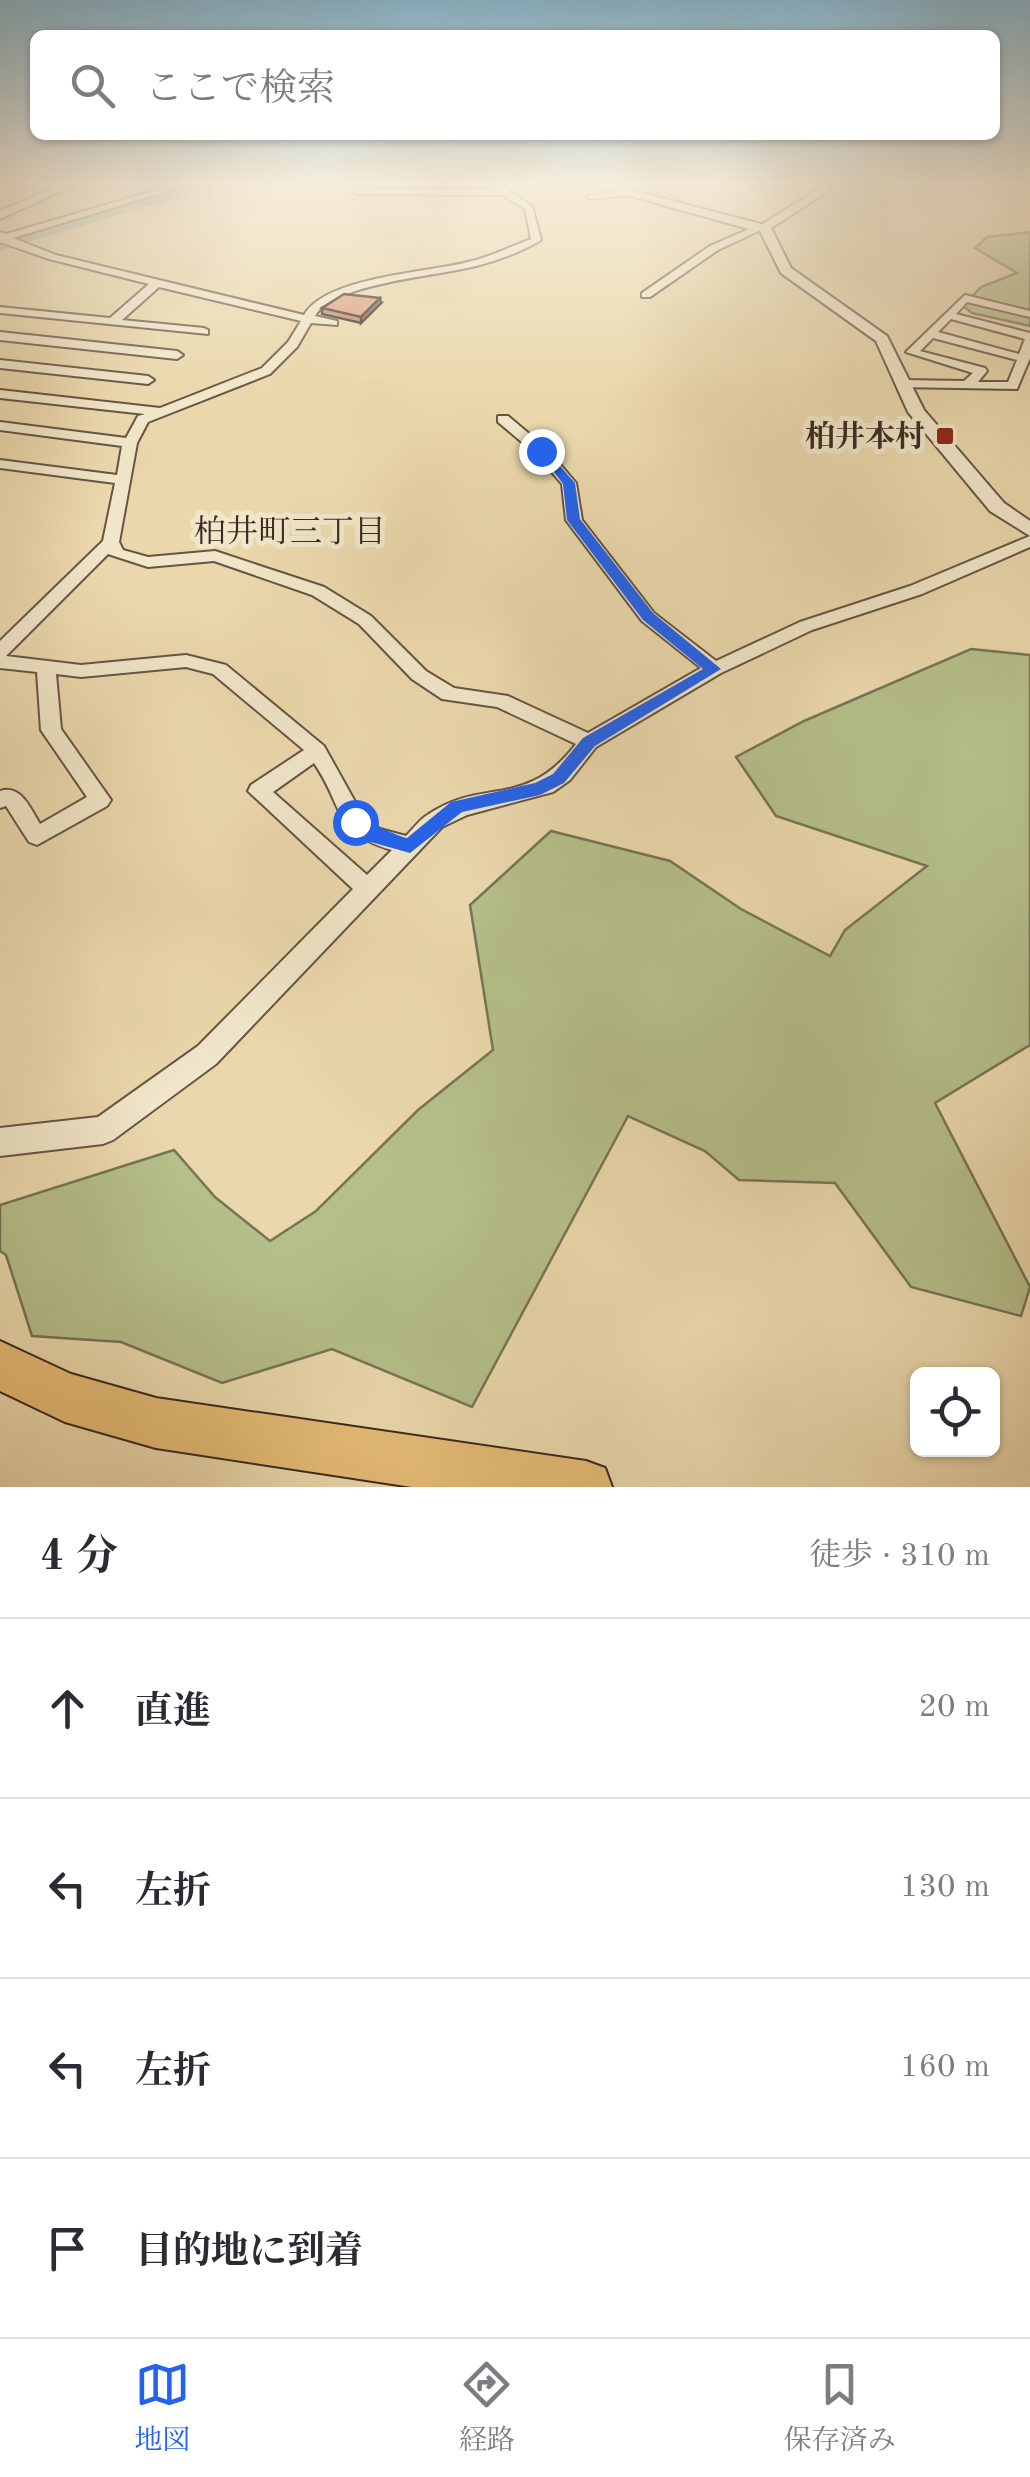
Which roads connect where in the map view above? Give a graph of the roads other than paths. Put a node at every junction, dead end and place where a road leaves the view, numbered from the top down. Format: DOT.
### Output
graph roads {
  1 [pos="44,252"];
  2 [pos="505,252"];
  3 [pos="708,252"];
  4 [pos="775,252"];
  5 [pos="158,282"];
  6 [pos="646,295"];
  7 [pos="4,314"];
  8 [pos="948,314"];
  9 [pos="1030,314"];
  10 [pos="306,319"];
  11 [pos="112,322"];
  12 [pos="332,323"];
  13 [pos="928,333"];
  14 [pos="0,336"];
  15 [pos="1030,339"];
  16 [pos="177,356"];
  17 [pos="1022,358"];
  18 [pos="0,364"];
  19 [pos="148,380"];
  20 [pos="903,384"];
  21 [pos="968,385"];
  22 [pos="0,394"];
  23 [pos="124,408"];
  24 [pos="158,411"];
  25 [pos="503,419"];
  26 [pos="0,426"];
  27 [pos="130,442"];
  28 [pos="0,464"];
  29 [pos="122,480"];
  30 [pos="1030,530"];
  31 [pos="1030,541"];
  32 [pos="111,542"];
  33 [pos="184,545"];
  34 [pos="216,556"];
  35 [pos="0,652"];
  36 [pos="0,662"];
  37 [pos="46,668"];
  38 [pos="714,669"];
  39 [pos="589,742"];
  40 [pos="316,751"];
  41 [pos="0,800"];
  42 [pos="410,846"];
  43 [pos="367,888"];
  44 [pos="0,1142"];
  45 [pos="0,1365"];
  46 [pos="586,1487"];
  1 -- 5 [label="street"];
  2 -- 10 [label="street"];
  3 -- 6 [label="street"];
  4 -- 20 [label="street"];
  5 -- 10 [label="street"];
  5 -- 11 [label="street"];
  7 -- 11 [label="street"];
  8 -- 9 [label="street"];
  8 -- 13 [label="street"];
  8 -- 15 [label="street"];
  10 -- 12 [label="street"];
  10 -- 24 [label="street"];
  11 -- 16 [label="street"];
  13 -- 17 [label="street"];
  13 -- 21 [label="street"];
  14 -- 16 [label="street"];
  15 -- 17 [label="street"];
  16 -- 19 [label="street"];
  17 -- 21 [label="street"];
  18 -- 19 [label="street"];
  19 -- 23 [label="street"];
  20 -- 21 [label="street"];
  20 -- 30 [label="street"];
  22 -- 23 [label="street"];
  23 -- 24 [label="street"];
  24 -- 27 [label="street"];
  25 -- 38 [label="street"];
  26 -- 27 [label="street"];
  27 -- 29 [label="street"];
  28 -- 29 [label="street"];
  29 -- 32 [label="street"];
  31 -- 38 [label="street"];
  32 -- 34 [label="street"];
  32 -- 35 [label="street"];
  33 -- 34 [label="street"];
  34 -- 39 [label="street"];
  36 -- 37 [label="street"];
  37 -- 40 [label="street"];
  37 -- 41 [label="street"];
  38 -- 39 [label="street"];
  39 -- 42 [label="street"];
  40 -- 42 [label="street"];
  40 -- 43 [label="street"];
  42 -- 43 [label="street"];
  43 -- 44 [label="street"];
  45 -- 46 [label="main road"];
}
